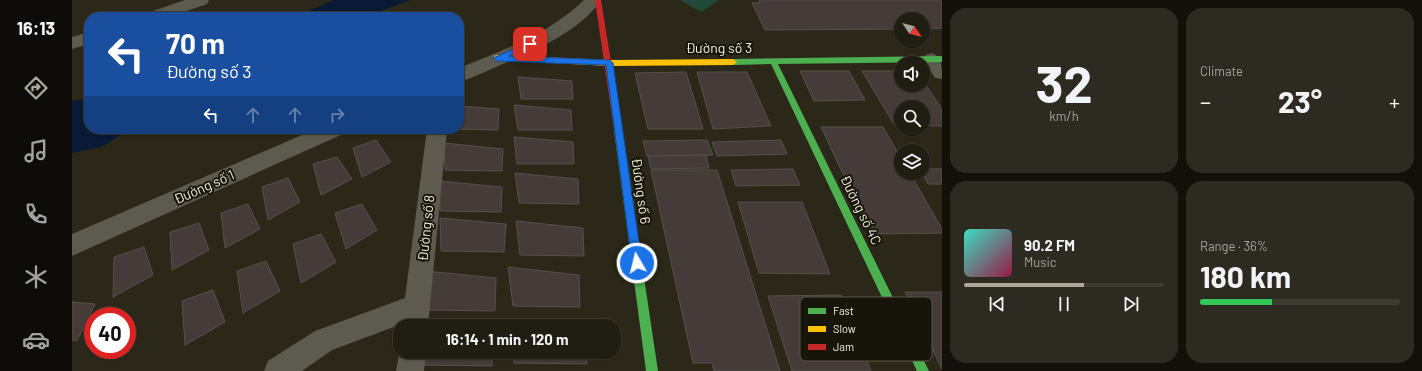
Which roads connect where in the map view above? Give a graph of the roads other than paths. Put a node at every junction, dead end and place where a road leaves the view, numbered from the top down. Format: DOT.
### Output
graph roads {
  1 [pos="201,0"];
  2 [pos="593,0"];
  3 [pos="598,0"];
  4 [pos="167,12"];
  5 [pos="84,39"];
  6 [pos="72,42"];
  7 [pos="497,58"];
  8 [pos="773,62"];
  9 [pos="609,63"];
  10 [pos="939,64"];
  11 [pos="464,73"];
  12 [pos="325,134"];
  13 [pos="436,134"];
  14 [pos="72,244"];
  15 [pos="887,297"];
  16 [pos="416,316"];
  17 [pos="411,359"];
  18 [pos="918,361"];
  19 [pos="278,371"];
  20 [pos="410,371"];
  21 [pos="652,371"];
  22 [pos="923,371"];
  1 -- 4 [label="street"];
  2 -- 7 [label="street"];
  3 -- 9 [label="street"];
  5 -- 6 [label="street"];
  7 -- 9 [label="street, Đường số 3"];
  7 -- 11 [label="street"];
  8 -- 9 [label="street, Đường số 3"];
  8 -- 10 [label="street, Đường số 3"];
  8 -- 15 [label="street, Đường số 4C"];
  9 -- 21 [label="street, Đường số 6"];
  12 -- 14 [label="street, Đường số 1"];
  13 -- 16 [label="street, Đường số 8"];
  16 -- 19 [label="street"];
  17 -- 20 [label="street"];
  18 -- 22 [label="street, Đường số 4C"];
}
